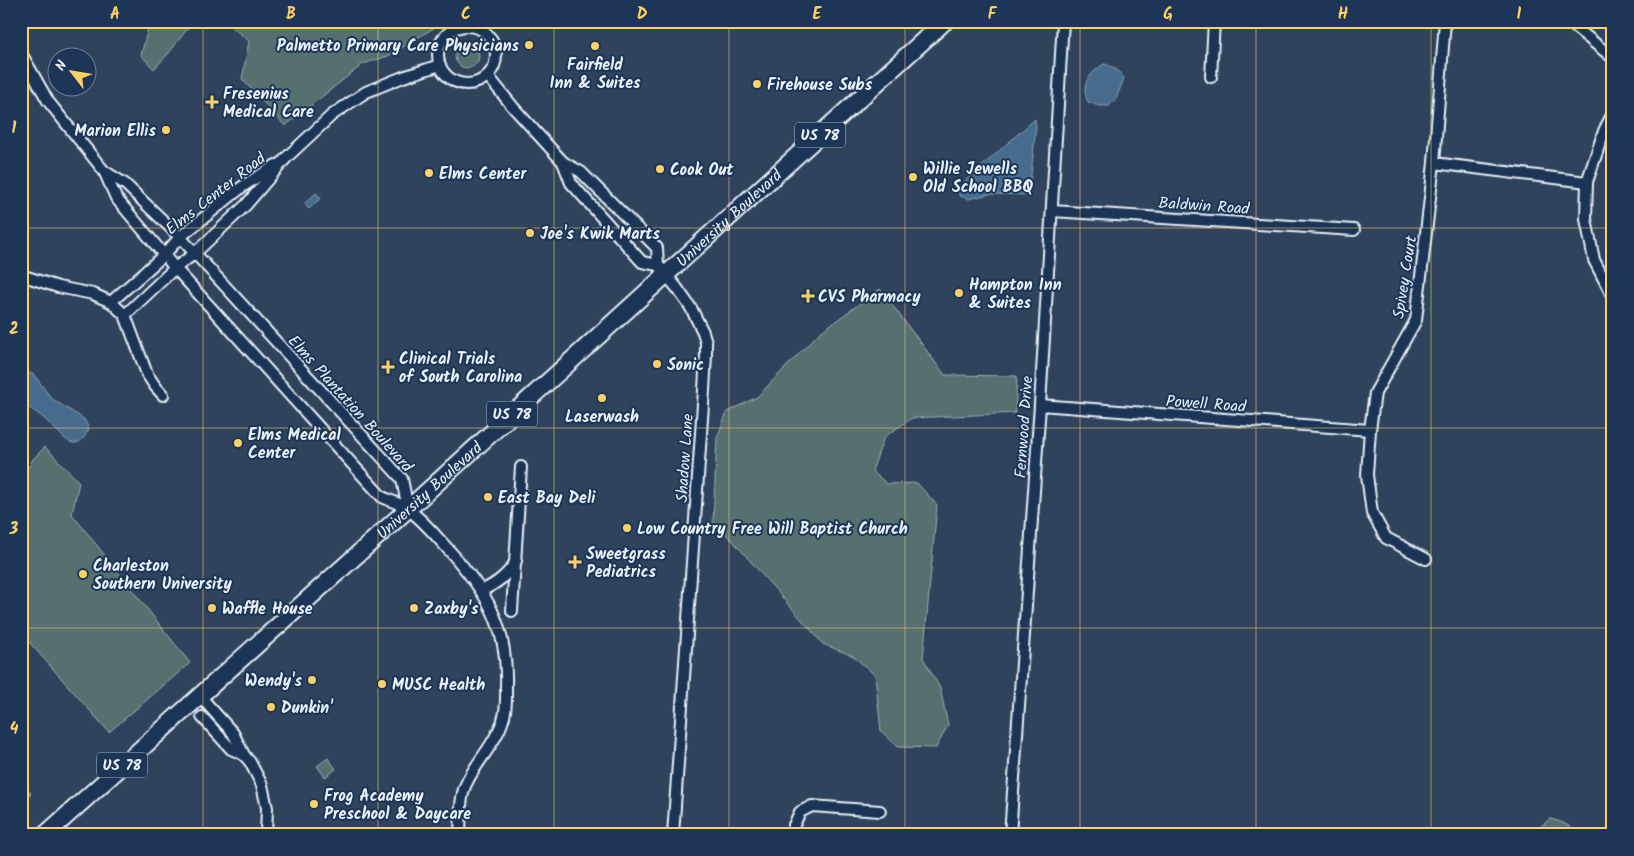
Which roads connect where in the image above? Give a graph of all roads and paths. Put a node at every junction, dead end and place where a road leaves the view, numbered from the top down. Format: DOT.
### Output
graph roads {
  1 [pos="945,21"];
  2 [pos="1063,21"];
  3 [pos="1214,21"];
  4 [pos="1445,21"];
  5 [pos="1572,21"];
  6 [pos="481,25"];
  7 [pos="21,53"];
  8 [pos="1613,58"];
  9 [pos="440,65"];
  10 [pos="488,76"];
  11 [pos="1211,77"];
  12 [pos="1613,114"];
  13 [pos="287,157"];
  14 [pos="563,162"];
  15 [pos="1434,163"];
  16 [pos="104,171"];
  17 [pos="1587,182"];
  18 [pos="1052,211"];
  19 [pos="1354,230"];
  20 [pos="180,238"];
  21 [pos="194,254"];
  22 [pos="164,255"];
  23 [pos="175,268"];
  24 [pos="662,269"];
  25 [pos="21,275"];
  26 [pos="1613,297"];
  27 [pos="111,302"];
  28 [pos="125,316"];
  29 [pos="163,395"];
  30 [pos="1040,405"];
  31 [pos="1370,430"];
  32 [pos="521,467"];
  33 [pos="408,509"];
  34 [pos="1426,559"];
  35 [pos="516,561"];
  36 [pos="481,591"];
  37 [pos="512,611"];
  38 [pos="199,695"];
  39 [pos="202,717"];
  40 [pos="244,755"];
  41 [pos="880,811"];
  42 [pos="45,835"];
  43 [pos="266,835"];
  44 [pos="460,835"];
  45 [pos="673,835"];
  46 [pos="793,835"];
  47 [pos="1010,835"];
  1 -- 24 [label="main road, University Boulevard / US 78"];
  2 -- 18 [label="street, Fernwood Drive"];
  3 -- 11 [label="street"];
  4 -- 15 [label="street, Spivey Court"];
  5 -- 8 [label="street"];
  6 -- 9 [label="street"];
  6 -- 10 [label="street"];
  7 -- 16 [label="street, Elms Plantation Boulevard"];
  9 -- 10 [label="street"];
  9 -- 13 [label="street, Elms Center Road"];
  10 -- 14 [label="street"];
  12 -- 17 [label="street"];
  13 -- 20 [label="street, Elms Center Road"];
  13 -- 21 [label="street, Elms Center Road"];
  14 -- 24 [label="street"];
  14 -- 24 [label="street"];
  15 -- 17 [label="street"];
  15 -- 31 [label="street, Spivey Court"];
  16 -- 20 [label="street, Elms Plantation Boulevard"];
  16 -- 22 [label="street, Elms Plantation Boulevard"];
  17 -- 26 [label="street"];
  18 -- 19 [label="street, Baldwin Road"];
  18 -- 30 [label="street, Fernwood Drive"];
  20 -- 21 [label="street, Elms Plantation Boulevard"];
  20 -- 22 [label="street, Elms Center Road"];
  21 -- 23 [label="street, Elms Center Road"];
  21 -- 33 [label="street, Elms Plantation Boulevard"];
  22 -- 23 [label="street, Elms Plantation Boulevard"];
  22 -- 27 [label="street, Elms Center Road"];
  23 -- 28 [label="street, Elms Center Road"];
  23 -- 33 [label="street, Elms Plantation Boulevard"];
  24 -- 33 [label="main road, University Boulevard / US 78"];
  24 -- 45 [label="street, Shadow Lane"];
  25 -- 27 [label="street"];
  27 -- 28 [label="street"];
  28 -- 29 [label="street"];
  30 -- 31 [label="street, Powell Road"];
  30 -- 47 [label="street, Fernwood Drive"];
  31 -- 34 [label="street, Spivey Court"];
  32 -- 35 [label="street"];
  33 -- 36 [label="street"];
  33 -- 38 [label="main road, University Boulevard / US 78"];
  35 -- 36 [label="street"];
  35 -- 37 [label="street"];
  36 -- 44 [label="street"];
  38 -- 40 [label="street"];
  38 -- 42 [label="main road, University Boulevard / US 78"];
  39 -- 40 [label="street"];
  40 -- 43 [label="street"];
  41 -- 46 [label="street"];
}
